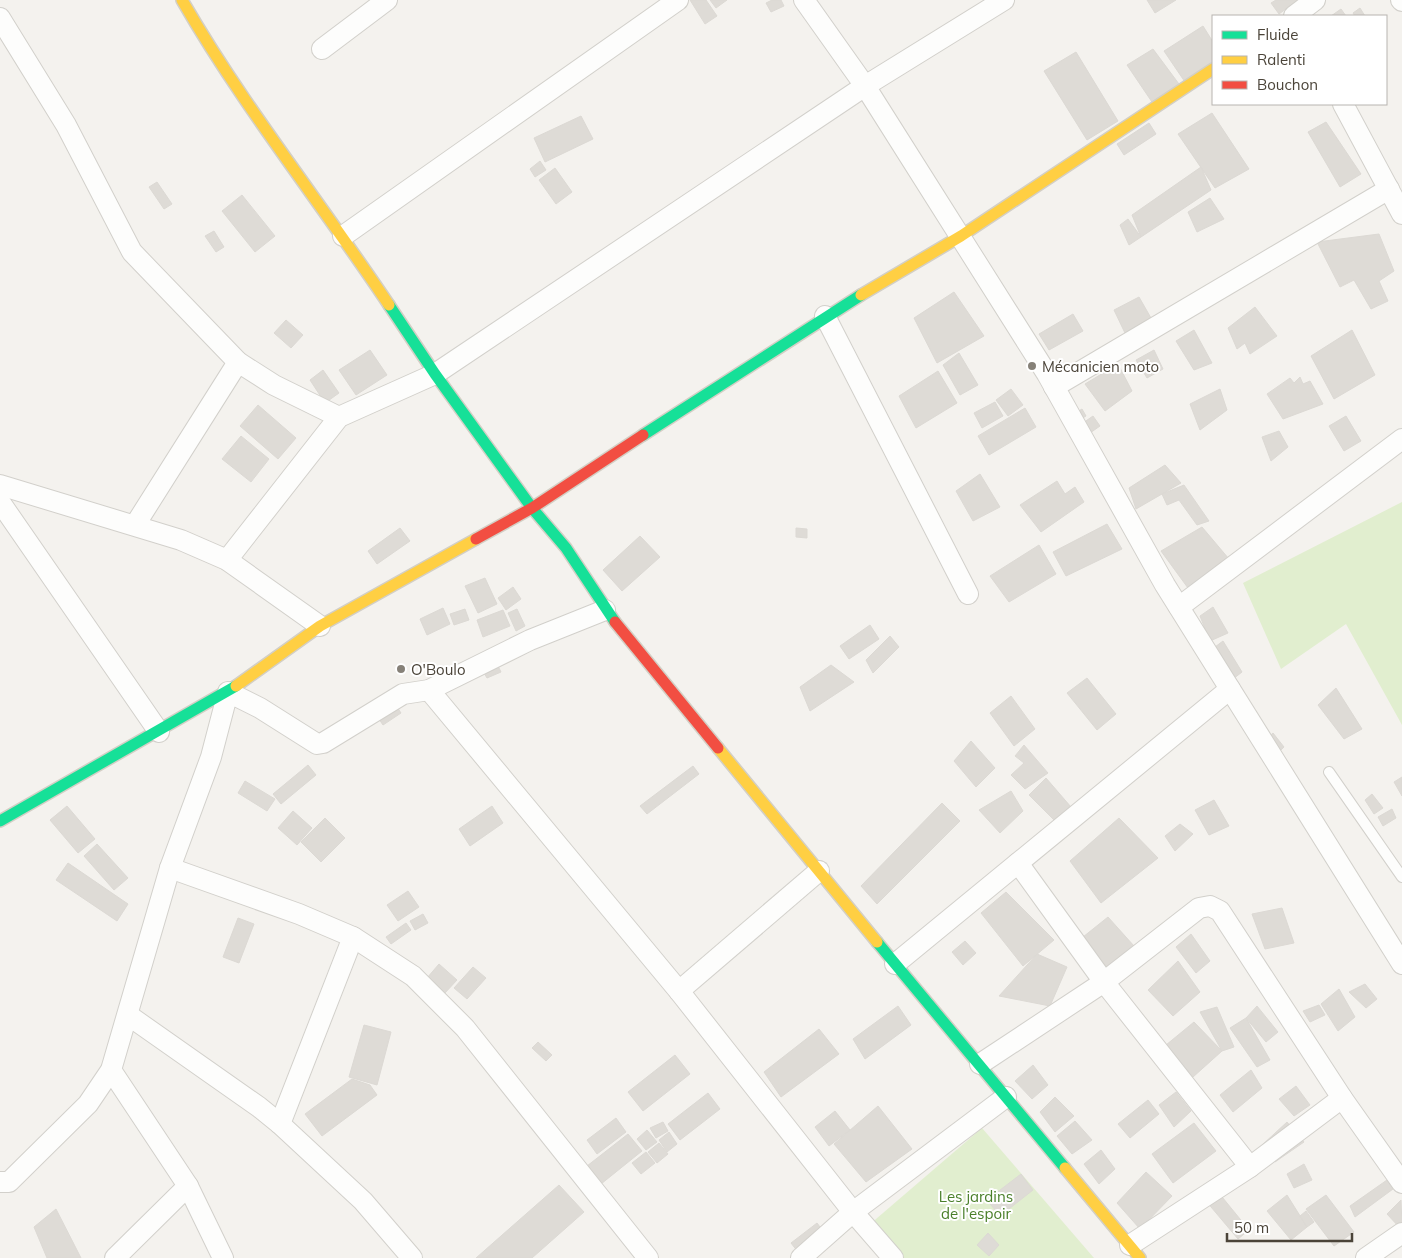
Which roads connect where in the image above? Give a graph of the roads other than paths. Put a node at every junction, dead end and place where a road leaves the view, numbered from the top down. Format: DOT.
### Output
graph roads {
  1 [pos="182,0"];
  2 [pos="387,0"];
  3 [pos="678,0"];
  4 [pos="804,0"];
  5 [pos="1004,0"];
  6 [pos="1315,0"];
  7 [pos="1296,15"];
  8 [pos="0,18"];
  9 [pos="322,49"];
  10 [pos="1212,70"];
  11 [pos="864,86"];
  12 [pos="1344,105"];
  13 [pos="1389,189"];
  14 [pos="1402,214"];
  15 [pos="343,236"];
  16 [pos="961,236"];
  17 [pos="825,316"];
  18 [pos="238,362"];
  19 [pos="435,374"];
  20 [pos="1054,387"];
  21 [pos="339,417"];
  22 [pos="1402,439"];
  23 [pos="0,485"];
  24 [pos="0,502"];
  25 [pos="532,508"];
  26 [pos="136,525"];
  27 [pos="227,560"];
  28 [pos="968,594"];
  29 [pos="1179,607"];
  30 [pos="605,610"];
  31 [pos="320,626"];
  32 [pos="429,690"];
  33 [pos="1230,690"];
  34 [pos="228,692"];
  35 [pos="159,732"];
  36 [pos="1329,772"];
  37 [pos="0,821"];
  38 [pos="1018,864"];
  39 [pos="170,868"];
  40 [pos="819,871"];
  41 [pos="1402,877"];
  42 [pos="353,937"];
  43 [pos="894,964"];
  44 [pos="1402,964"];
  45 [pos="1104,982"];
  46 [pos="679,992"];
  47 [pos="128,1015"];
  48 [pos="980,1064"];
  49 [pos="111,1070"];
  50 [pos="1006,1097"];
  51 [pos="1342,1098"];
  52 [pos="280,1124"];
  53 [pos="1250,1167"];
  54 [pos="0,1182"];
  55 [pos="1402,1183"];
  56 [pos="188,1186"];
  57 [pos="853,1212"];
  58 [pos="1402,1234"];
  59 [pos="1135,1252"];
  60 [pos="115,1258"];
  61 [pos="223,1258"];
  62 [pos="412,1258"];
  63 [pos="648,1258"];
  64 [pos="801,1258"];
  65 [pos="893,1258"];
  66 [pos="1366,1258"];
  1 -- 15 [label="street"];
  2 -- 9 [label="street"];
  3 -- 15 [label="street"];
  4 -- 11 [label="street"];
  5 -- 11 [label="street"];
  6 -- 7 [label="street"];
  8 -- 18 [label="street"];
  10 -- 16 [label="street"];
  11 -- 16 [label="street"];
  11 -- 19 [label="street"];
  12 -- 13 [label="street"];
  13 -- 14 [label="street"];
  13 -- 20 [label="street"];
  15 -- 19 [label="street"];
  16 -- 17 [label="street"];
  16 -- 20 [label="street"];
  17 -- 25 [label="street"];
  17 -- 28 [label="street"];
  18 -- 21 [label="street"];
  18 -- 26 [label="street"];
  19 -- 21 [label="street"];
  19 -- 25 [label="street"];
  20 -- 29 [label="street"];
  21 -- 27 [label="street"];
  22 -- 29 [label="street"];
  23 -- 26 [label="street"];
  24 -- 35 [label="street"];
  25 -- 30 [label="street"];
  25 -- 31 [label="street"];
  26 -- 27 [label="street"];
  27 -- 31 [label="street"];
  29 -- 33 [label="street"];
  30 -- 32 [label="street"];
  30 -- 40 [label="street"];
  31 -- 34 [label="street"];
  32 -- 34 [label="street"];
  32 -- 46 [label="street"];
  33 -- 38 [label="street"];
  33 -- 44 [label="street"];
  34 -- 35 [label="street"];
  34 -- 39 [label="street"];
  35 -- 37 [label="street"];
  36 -- 41 [label="lane"];
  38 -- 43 [label="street"];
  38 -- 45 [label="street"];
  39 -- 42 [label="street"];
  39 -- 47 [label="street"];
  40 -- 43 [label="street"];
  40 -- 46 [label="street"];
  42 -- 52 [label="street"];
  42 -- 63 [label="street"];
  43 -- 48 [label="street"];
  45 -- 48 [label="street"];
  45 -- 51 [label="street"];
  45 -- 53 [label="street"];
  46 -- 57 [label="street"];
  47 -- 49 [label="street"];
  47 -- 52 [label="street"];
  48 -- 50 [label="street"];
  49 -- 54 [label="street"];
  49 -- 56 [label="street"];
  50 -- 57 [label="street"];
  50 -- 59 [label="street"];
  51 -- 53 [label="street"];
  51 -- 55 [label="street"];
  52 -- 62 [label="street"];
  53 -- 59 [label="street"];
  56 -- 60 [label="street"];
  56 -- 61 [label="street"];
  57 -- 64 [label="street"];
  57 -- 65 [label="street"];
  58 -- 66 [label="street"];
}
